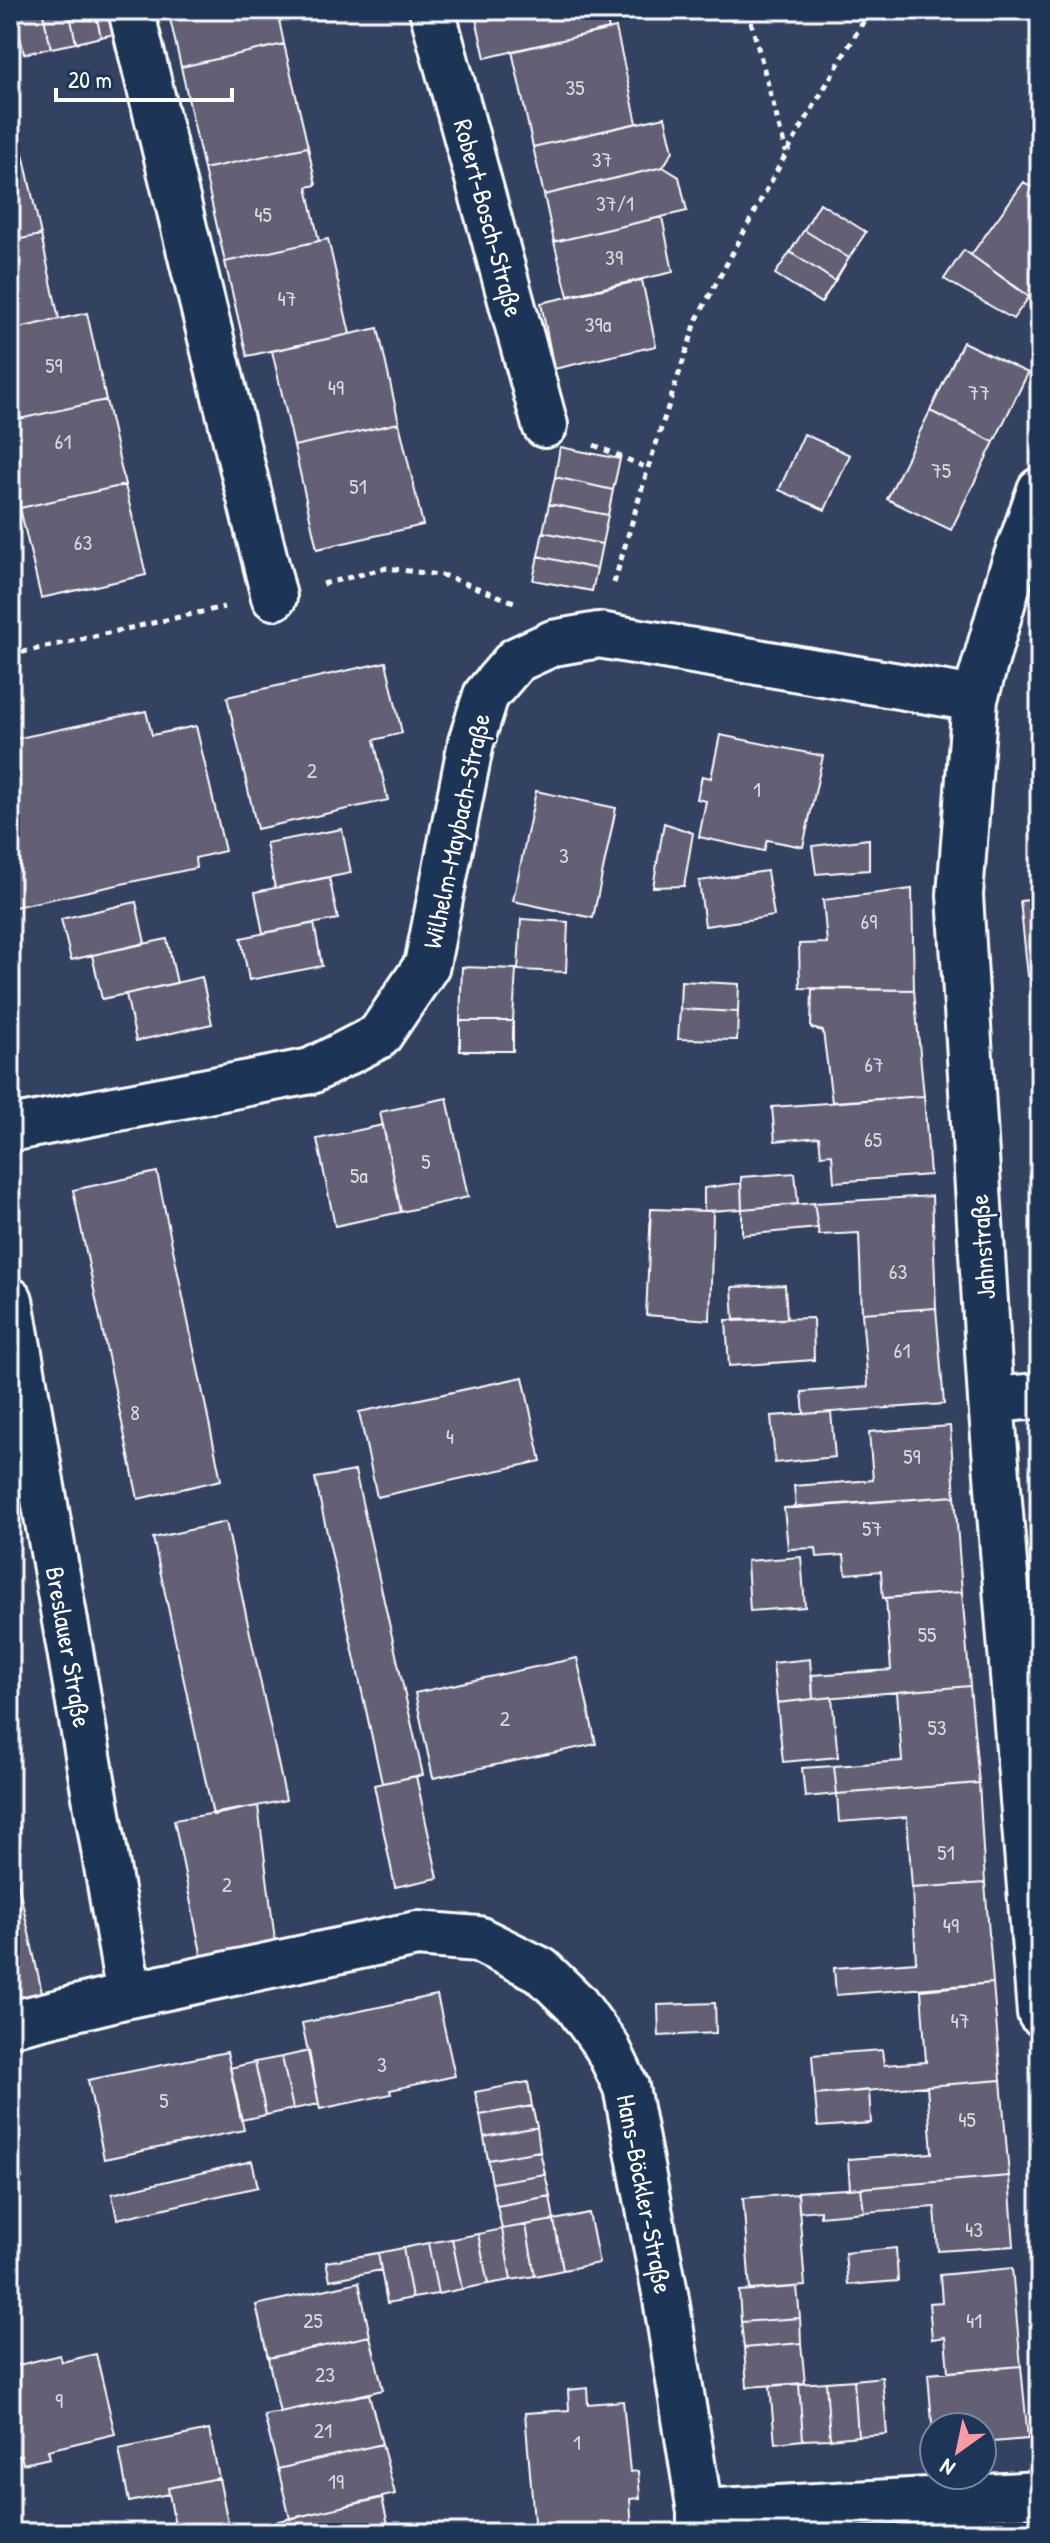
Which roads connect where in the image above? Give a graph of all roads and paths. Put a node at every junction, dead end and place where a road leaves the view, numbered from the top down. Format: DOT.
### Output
graph roads {
  1 [pos="131,10"];
  2 [pos="432,10"];
  3 [pos="748,10"];
  4 [pos="870,10"];
  5 [pos="787,152"];
  6 [pos="545,425"];
  7 [pos="1040,490"];
  8 [pos="274,597"];
  9 [pos="599,635"];
  10 [pos="975,699"];
  11 [pos="10,1129"];
  12 [pos="10,1300"];
  13 [pos="1040,1396"];
  14 [pos="991,1400"];
  15 [pos="129,1995"];
  16 [pos="1040,2013"];
  17 [pos="10,2024"];
  18 [pos="1040,2494"];
  19 [pos="700,2522"];
  1 -- 8 [label="street"];
  2 -- 6 [label="street, Robert-Bosch-Straße"];
  3 -- 5 [label="path"];
  4 -- 5 [label="path"];
  5 -- 9 [label="path"];
  7 -- 10 [label="street, Jahnstraße"];
  9 -- 10 [label="street, Wilhelm-Maybach-Straße"];
  9 -- 11 [label="street, Wilhelm-Maybach-Straße"];
  10 -- 14 [label="street, Jahnstraße"];
  12 -- 15 [label="street, Breslauer Straße"];
  13 -- 14 [label="street"];
  14 -- 16 [label="street, Jahnstraße"];
  15 -- 17 [label="street, Hans-Böckler-Straße"];
  15 -- 19 [label="street, Hans-Böckler-Straße"];
  18 -- 19 [label="street, Hans-Böckler-Straße"];
}
